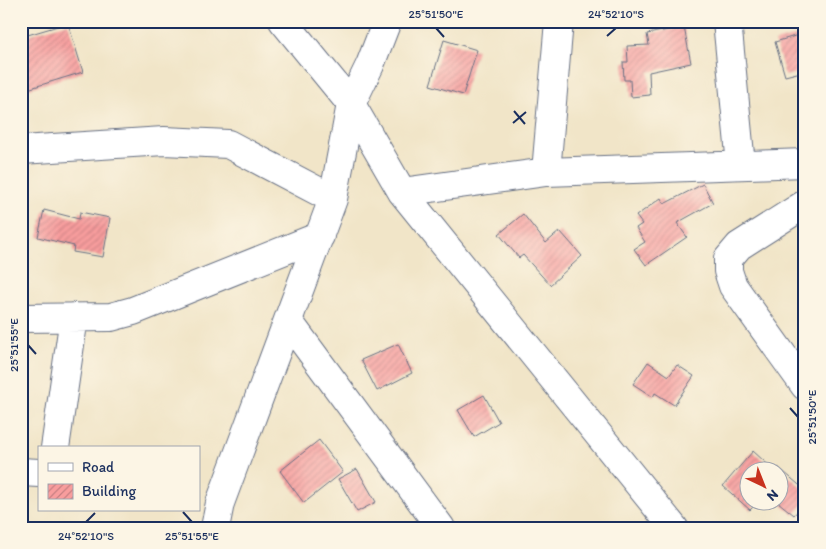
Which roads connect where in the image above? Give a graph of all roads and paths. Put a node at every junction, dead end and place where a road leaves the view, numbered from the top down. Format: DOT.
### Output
graph roads {
  1 [pos="283,21"];
  2 [pos="387,21"];
  3 [pos="560,21"];
  4 [pos="727,21"];
  5 [pos="351,104"];
  6 [pos="21,150"];
  7 [pos="805,163"];
  8 [pos="741,165"];
  9 [pos="546,172"];
  10 [pos="402,192"];
  11 [pos="333,199"];
  12 [pos="805,204"];
  13 [pos="320,236"];
  14 [pos="74,317"];
  15 [pos="21,318"];
  16 [pos="289,322"];
  17 [pos="805,386"];
  18 [pos="55,446"];
  19 [pos="21,472"];
  20 [pos="38,473"];
  21 [pos="211,510"];
  22 [pos="441,528"];
  23 [pos="674,528"];
  1 -- 5 [label="street"];
  2 -- 5 [label="street"];
  3 -- 9 [label="street"];
  4 -- 8 [label="street"];
  5 -- 10 [label="street"];
  5 -- 11 [label="street"];
  6 -- 11 [label="street"];
  7 -- 8 [label="street"];
  8 -- 9 [label="street"];
  9 -- 10 [label="street"];
  10 -- 23 [label="street"];
  11 -- 13 [label="street"];
  12 -- 17 [label="street"];
  13 -- 14 [label="street"];
  13 -- 16 [label="street"];
  14 -- 15 [label="street"];
  14 -- 18 [label="street"];
  16 -- 21 [label="street"];
  16 -- 22 [label="street"];
  19 -- 20 [label="street"];
}
